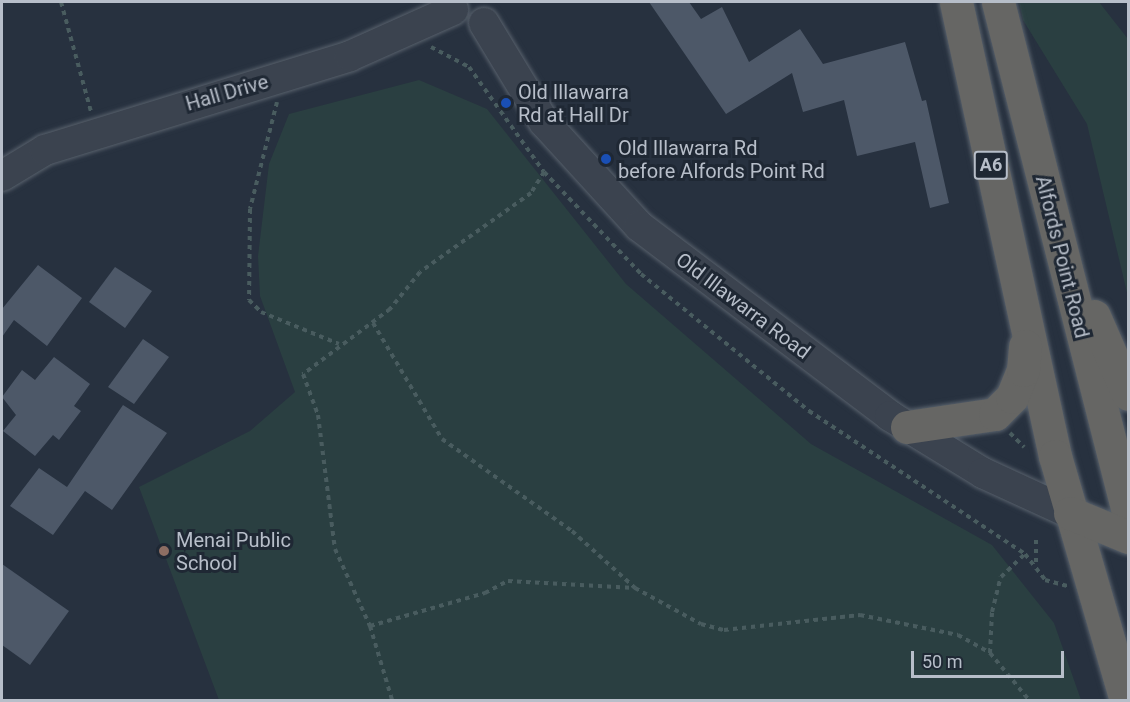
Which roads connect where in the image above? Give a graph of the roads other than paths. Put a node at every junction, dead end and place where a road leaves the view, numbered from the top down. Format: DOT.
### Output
graph roads {
  1 [pos="425,2"];
  2 [pos="956,2"];
  3 [pos="998,2"];
  4 [pos="452,6"];
  5 [pos="491,12"];
  6 [pos="396,35"];
  7 [pos="2,176"];
  8 [pos="1056,232"];
  9 [pos="1026,328"];
  10 [pos="1128,394"];
  11 [pos="907,427"];
  12 [pos="1128,512"];
  13 [pos="1070,513"];
  14 [pos="1128,537"];
  15 [pos="1126,700"];
  1 -- 6 [label="street"];
  2 -- 9 [label="highway, A6"];
  3 -- 8 [label="highway, Alfords Point Road / A6"];
  4 -- 5 [label="street"];
  4 -- 6 [label="street, Hall Drive"];
  5 -- 11 [label="street, Old Illawarra Road"];
  6 -- 7 [label="street, Hall Drive"];
  8 -- 10 [label="highway"];
  8 -- 12 [label="highway, Alfords Point Road / A6"];
  9 -- 11 [label="highway"];
  9 -- 13 [label="highway, A6"];
  11 -- 13 [label="street, Old Illawarra Road"];
  13 -- 14 [label="highway"];
  13 -- 15 [label="highway, A6"];
}
